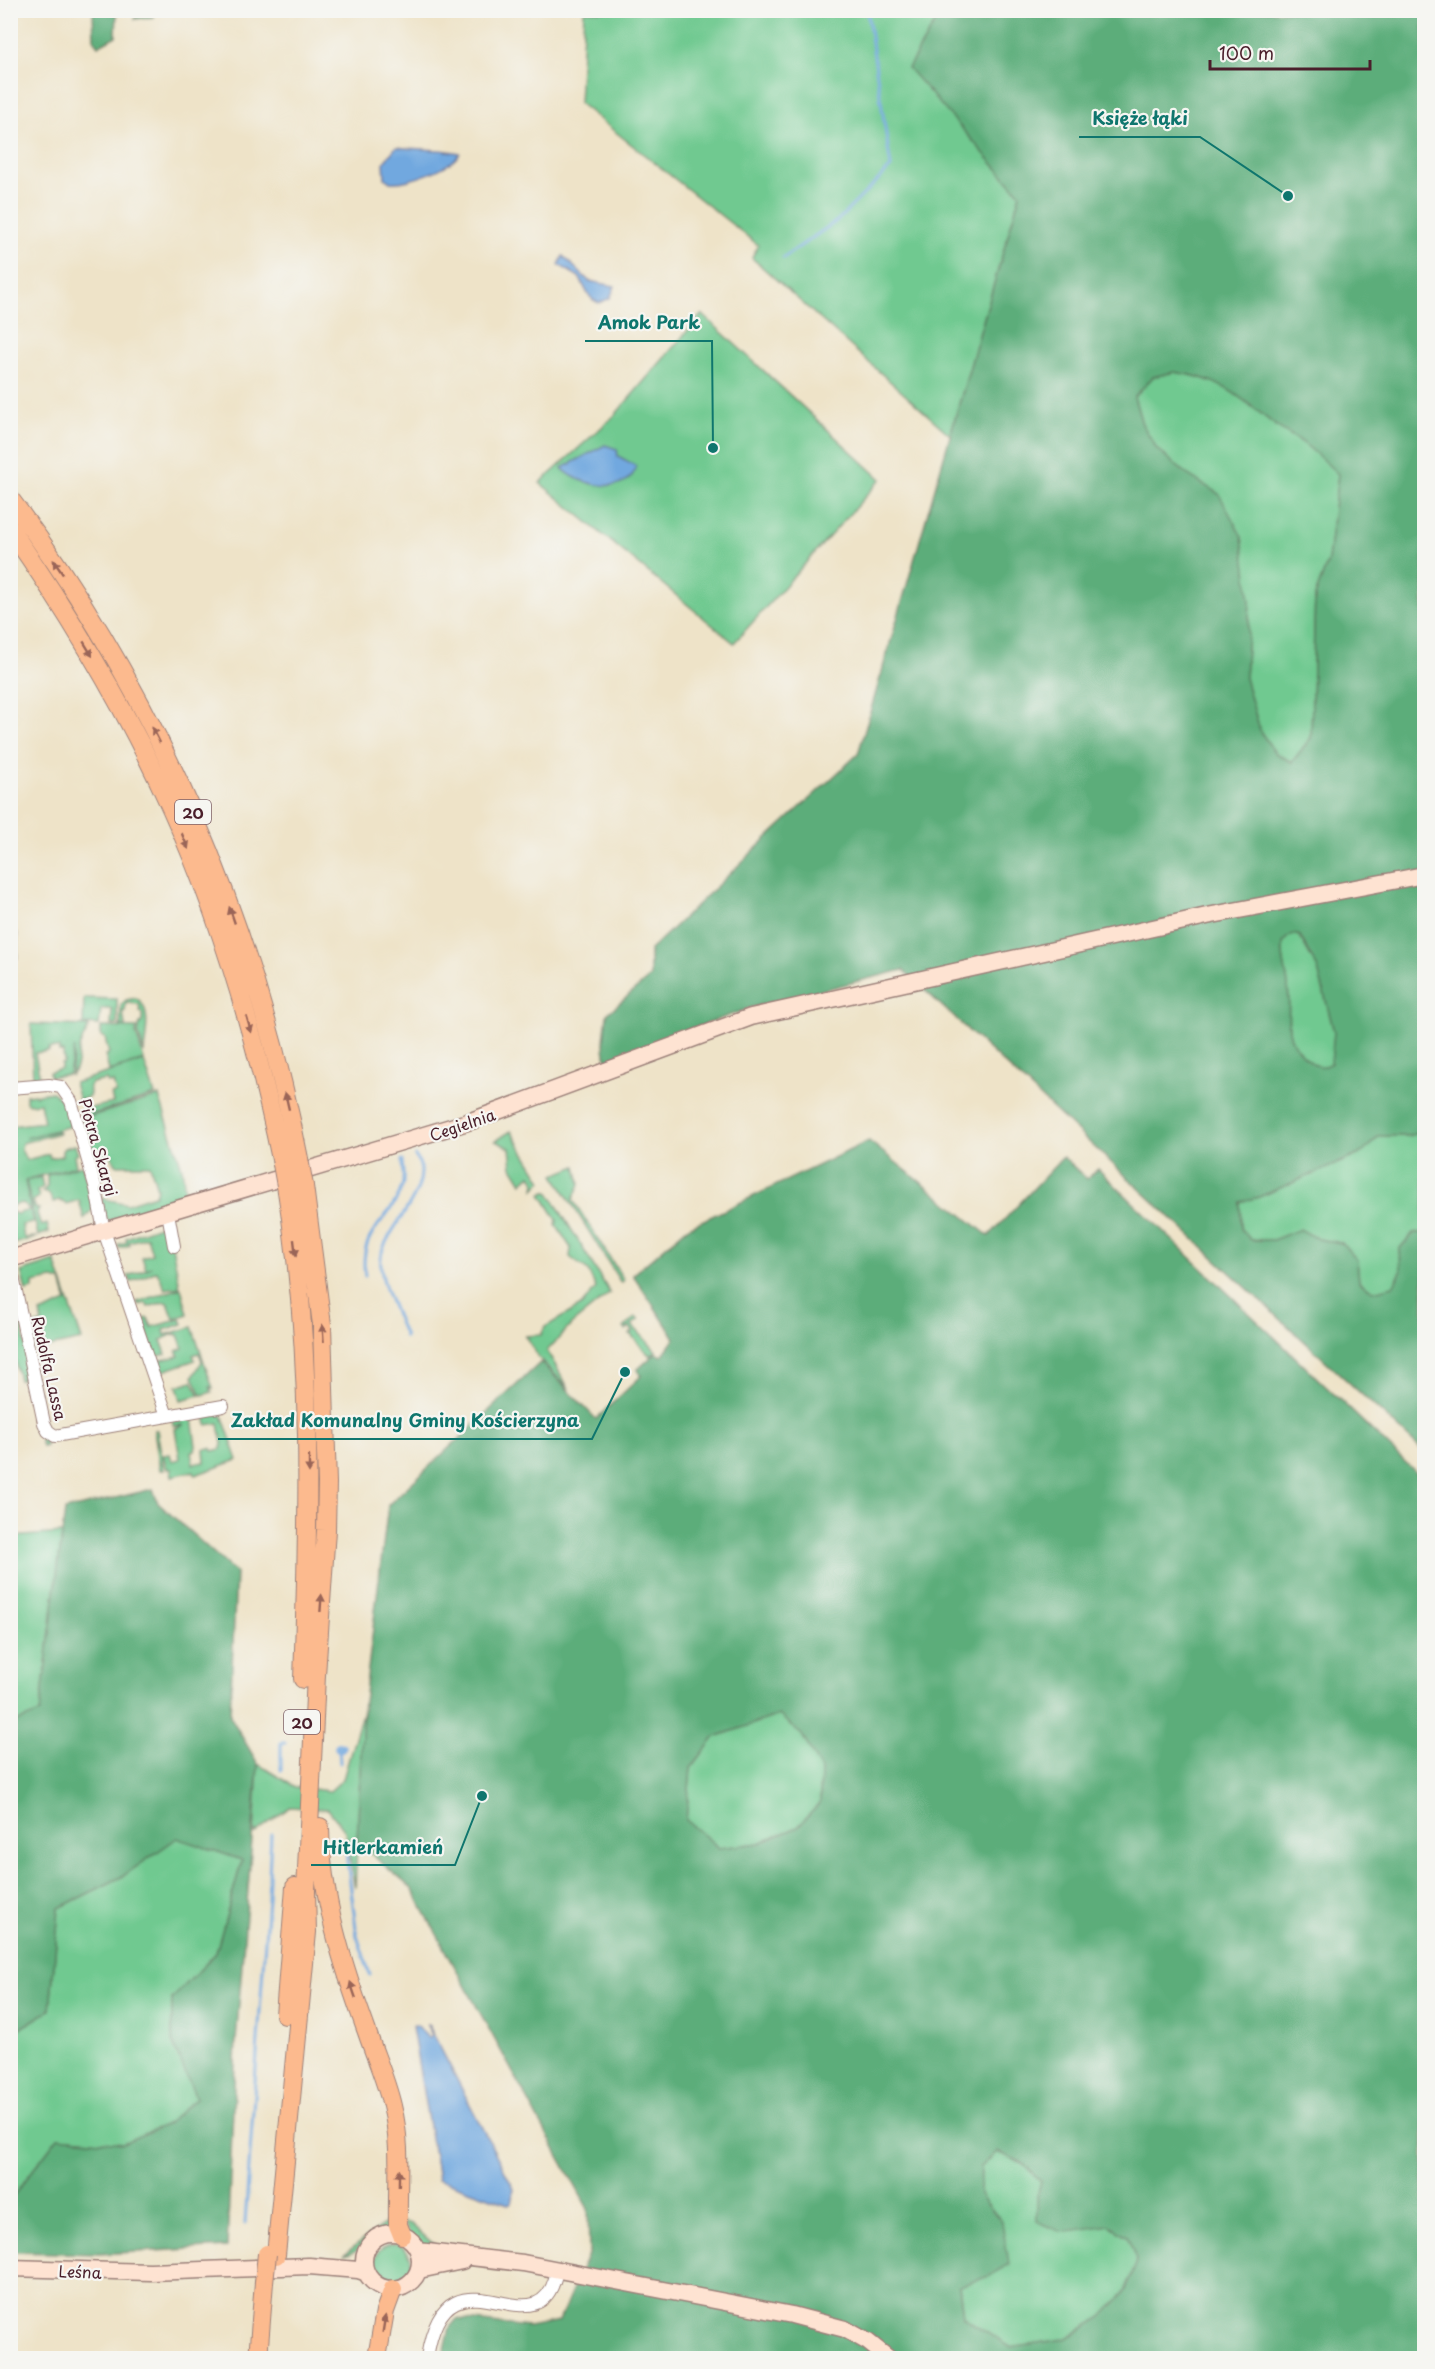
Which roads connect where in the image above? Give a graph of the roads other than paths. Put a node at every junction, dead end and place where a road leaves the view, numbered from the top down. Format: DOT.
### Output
graph roads {
  1 [pos="10,499"];
  2 [pos="10,529"];
  3 [pos="1425,875"];
  4 [pos="10,1088"];
  5 [pos="291,1161"];
  6 [pos="296,1188"];
  7 [pos="168,1213"];
  8 [pos="104,1231"];
  9 [pos="174,1246"];
  10 [pos="10,1261"];
  11 [pos="223,1406"];
  12 [pos="167,1416"];
  13 [pos="312,1766"];
  14 [pos="402,2235"];
  15 [pos="418,2251"];
  16 [pos="366,2252"];
  17 [pos="272,2255"];
  18 [pos="474,2259"];
  19 [pos="309,2266"];
  20 [pos="10,2268"];
  21 [pos="419,2270"];
  22 [pos="557,2270"];
  23 [pos="367,2273"];
  24 [pos="269,2282"];
  25 [pos="393,2289"];
  26 [pos="258,2358"];
  27 [pos="267,2358"];
  28 [pos="377,2358"];
  29 [pos="427,2358"];
  30 [pos="888,2358"];
  5 -- 1 [label="main road, 20, one-way"];
  2 -- 5 [label="main road, 20, one-way"];
  3 -- 7 [label="street, Cegielnia"];
  4 -- 8 [label="street, Piotra Skargi"];
  5 -- 6 [label="main road, 20, bridge"];
  13 -- 6 [label="main road, 20, one-way"];
  6 -- 17 [label="main road, 20, one-way"];
  7 -- 8 [label="street, Cegielnia"];
  7 -- 9 [label="street"];
  8 -- 10 [label="street, Cegielnia"];
  8 -- 12 [label="street"];
  10 -- 12 [label="street, Rudolfa Lassa"];
  11 -- 12 [label="street, Rudolfa Lassa"];
  14 -- 13 [label="main road, one-way"];
  13 -- 17 [label="main road, 20"];
  14 -- 15 [label="street"];
  14 -- 16 [label="street"];
  15 -- 18 [label="street"];
  15 -- 21 [label="street"];
  16 -- 19 [label="street"];
  16 -- 23 [label="street"];
  17 -- 24 [label="main road, 20, bridge"];
  18 -- 21 [label="street"];
  18 -- 22 [label="street"];
  19 -- 20 [label="street, Leśna"];
  19 -- 23 [label="street"];
  21 -- 25 [label="street"];
  22 -- 29 [label="street"];
  22 -- 30 [label="street"];
  23 -- 25 [label="street"];
  24 -- 26 [label="main road, 20"];
  24 -- 27 [label="main road, 20"];
  28 -- 25 [label="main road, one-way"];
}
